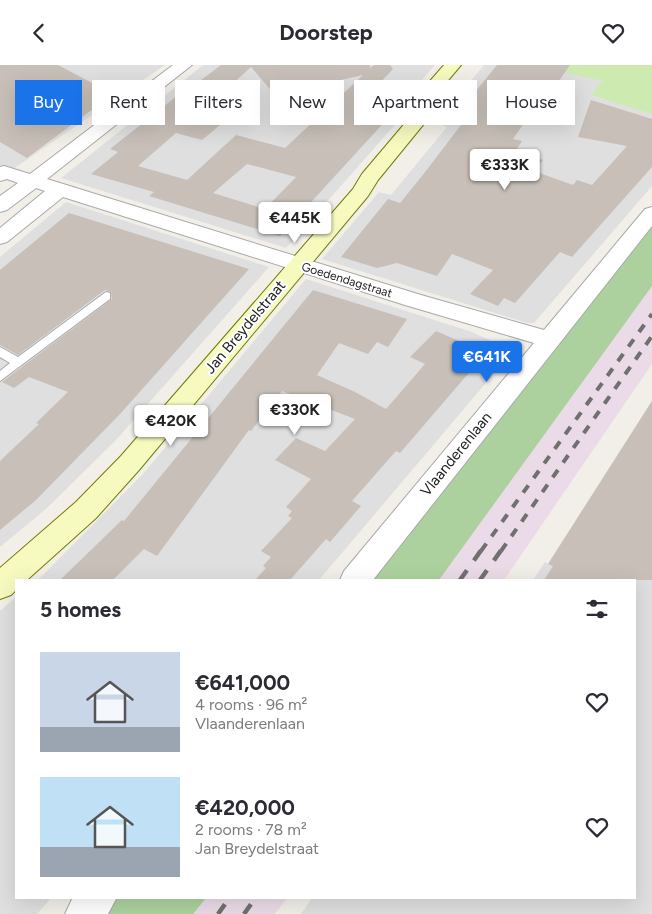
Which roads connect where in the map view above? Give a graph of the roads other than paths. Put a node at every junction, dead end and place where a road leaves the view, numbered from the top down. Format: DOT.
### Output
graph roads {
  1 [pos="184,65"];
  2 [pos="453,65"];
  3 [pos="468,65"];
  4 [pos="0,175"];
  5 [pos="33,181"];
  6 [pos="60,189"];
  7 [pos="361,192"];
  8 [pos="0,207"];
  9 [pos="652,213"];
  10 [pos="0,238"];
  11 [pos="298,264"];
  12 [pos="106,296"];
  13 [pos="548,339"];
  14 [pos="0,351"];
  15 [pos="18,363"];
  16 [pos="0,377"];
  17 [pos="356,579"];
  18 [pos="0,586"];
  19 [pos="96,899"];
  20 [pos="84,914"];
  1 -- 5 [label="street"];
  2 -- 7 [label="street, Jan Breydelstraat"];
  3 -- 7 [label="street, Jan Breydelstraat"];
  4 -- 5 [label="street, Goedendagstraat"];
  5 -- 6 [label="street, Goedendagstraat"];
  5 -- 8 [label="street"];
  6 -- 10 [label="street"];
  6 -- 11 [label="street, Goedendagstraat"];
  7 -- 11 [label="street, Jan Breydelstraat"];
  9 -- 13 [label="street, Vlaanderenlaan"];
  11 -- 13 [label="street, Goedendagstraat"];
  11 -- 18 [label="street, Jan Breydelstraat"];
  12 -- 15 [label="lane"];
  13 -- 17 [label="street, Vlaanderenlaan"];
  14 -- 15 [label="lane"];
  15 -- 16 [label="lane"];
  19 -- 20 [label="street"];
}
